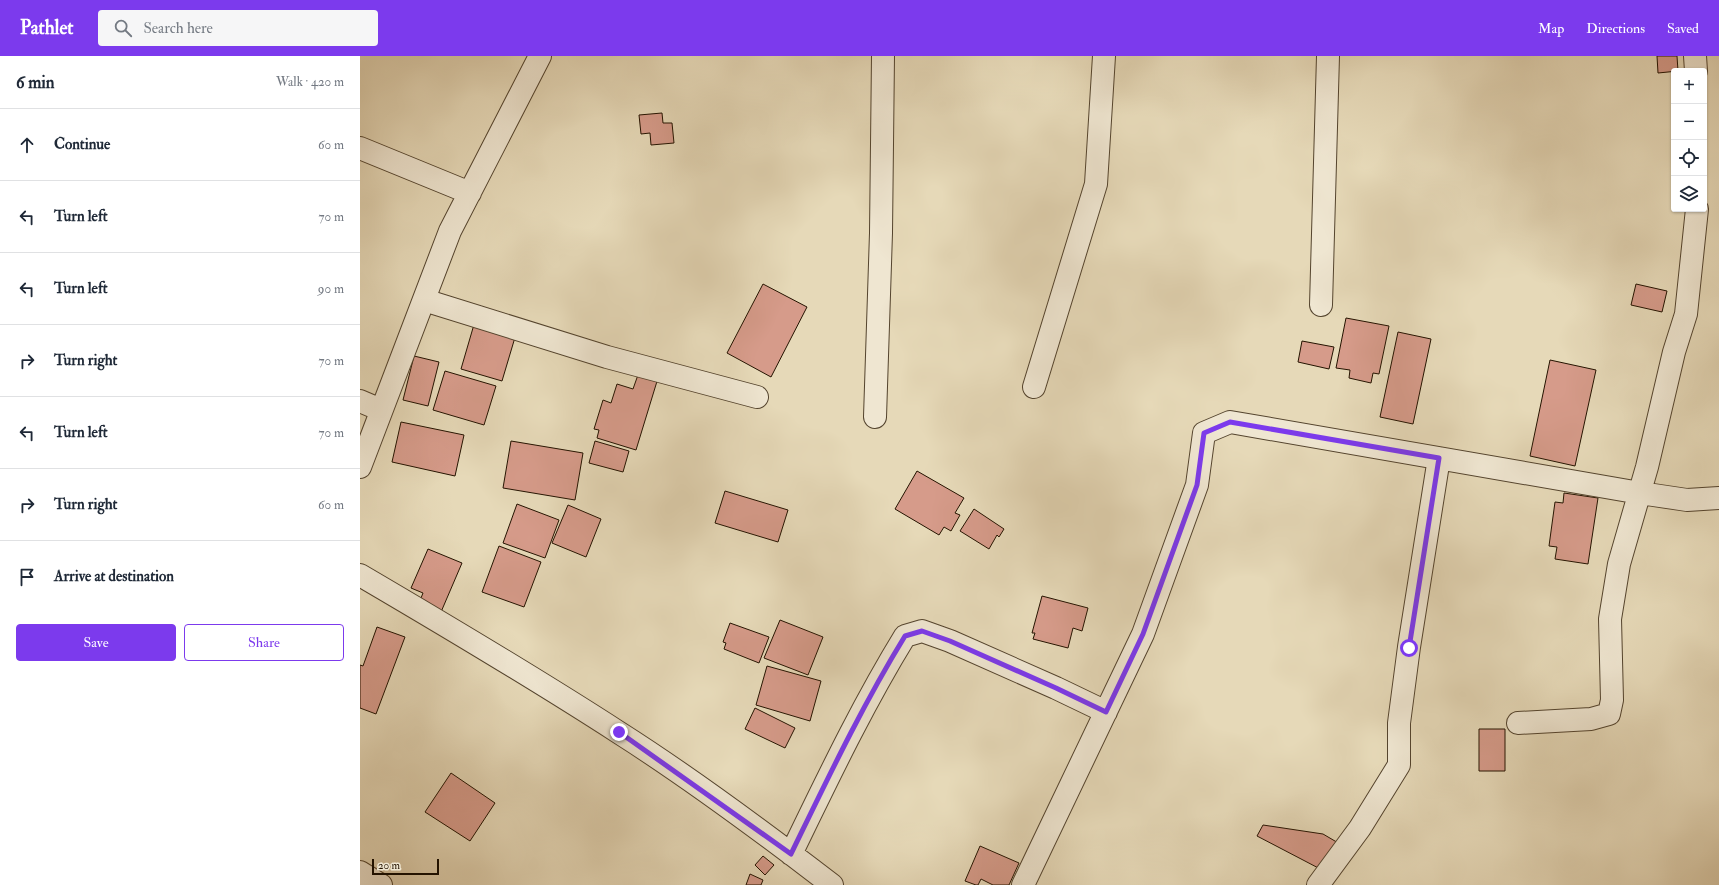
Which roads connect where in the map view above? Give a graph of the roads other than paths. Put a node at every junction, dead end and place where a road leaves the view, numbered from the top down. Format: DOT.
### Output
graph roads {
  1 [pos="540,56"];
  2 [pos="883,56"];
  3 [pos="1104,56"];
  4 [pos="1328,56"];
  5 [pos="1695,56"];
  6 [pos="1696,68"];
  7 [pos="360,148"];
  8 [pos="470,193"];
  9 [pos="1697,212"];
  10 [pos="424,300"];
  11 [pos="1321,305"];
  12 [pos="1034,387"];
  13 [pos="757,397"];
  14 [pos="360,402"];
  15 [pos="381,410"];
  16 [pos="875,418"];
  17 [pos="1439,458"];
  18 [pos="360,467"];
  19 [pos="1640,493"];
  20 [pos="1719,498"];
  21 [pos="360,575"];
  22 [pos="1106,712"];
  23 [pos="1518,723"];
  24 [pos="791,854"];
  25 [pos="360,872"];
  26 [pos="381,885"];
  27 [pos="832,885"];
  28 [pos="1023,885"];
  29 [pos="1318,885"];
  1 -- 8 [label="street"];
  2 -- 16 [label="street"];
  3 -- 12 [label="street"];
  4 -- 11 [label="street"];
  5 -- 6 [label="street"];
  7 -- 8 [label="street"];
  8 -- 10 [label="street"];
  9 -- 19 [label="street"];
  10 -- 13 [label="street"];
  10 -- 15 [label="street"];
  14 -- 15 [label="street"];
  15 -- 18 [label="street"];
  17 -- 19 [label="street"];
  17 -- 22 [label="street"];
  17 -- 29 [label="street"];
  19 -- 20 [label="street"];
  19 -- 23 [label="street"];
  21 -- 24 [label="street"];
  22 -- 24 [label="street"];
  22 -- 28 [label="street"];
  24 -- 27 [label="street"];
  25 -- 26 [label="street"];
}
